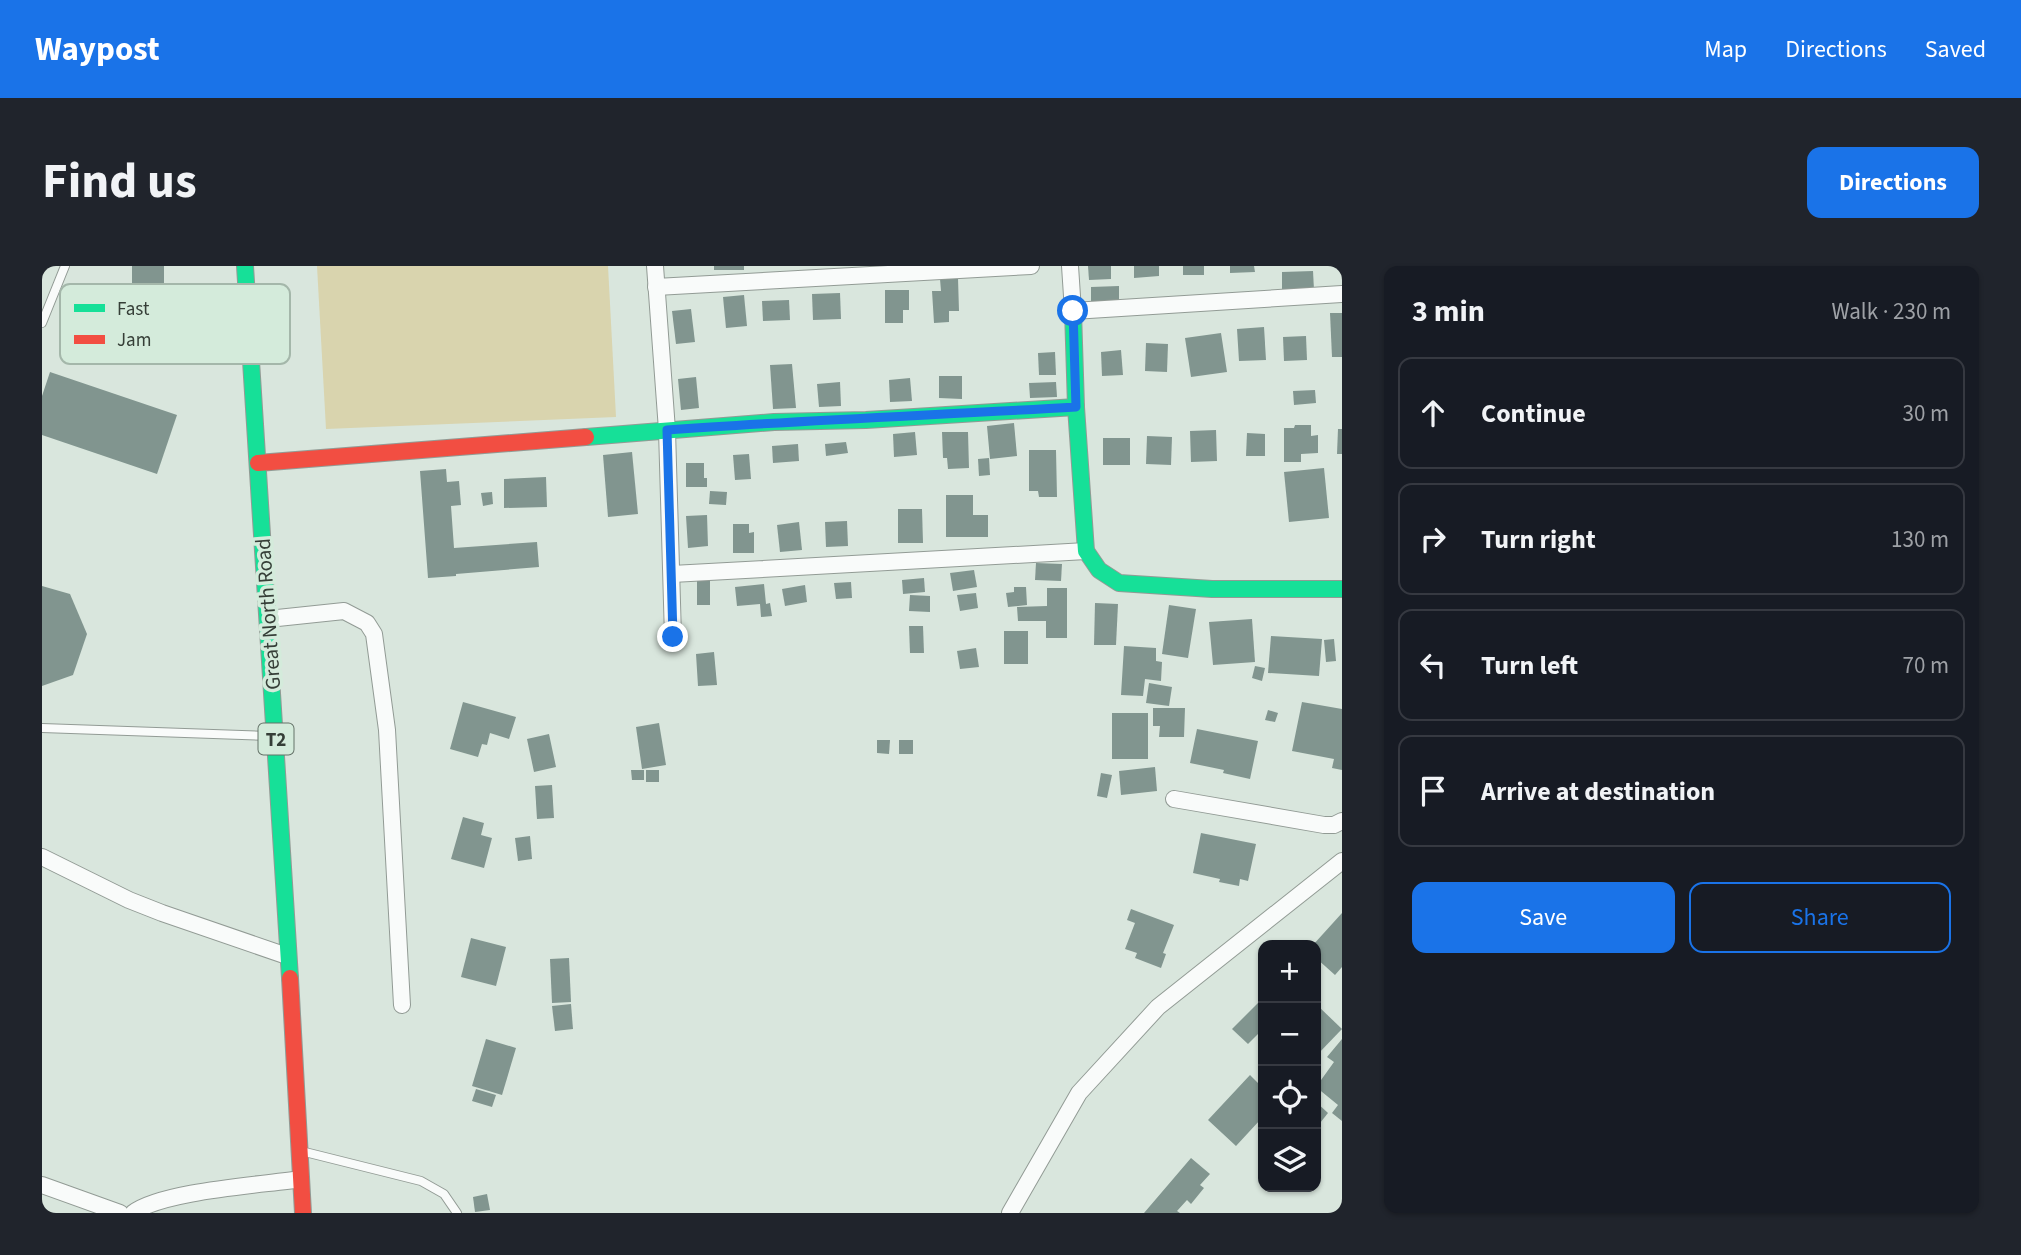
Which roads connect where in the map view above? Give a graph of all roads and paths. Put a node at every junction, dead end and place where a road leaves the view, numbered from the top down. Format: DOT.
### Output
graph roads {
  1 [pos="65,266"];
  2 [pos="245,266"];
  3 [pos="655,266"];
  4 [pos="1031,266"];
  5 [pos="1070,266"];
  6 [pos="246,284"];
  7 [pos="656,286"];
  8 [pos="1342,294"];
  9 [pos="1073,311"];
  10 [pos="42,323"];
  11 [pos="251,364"];
  12 [pos="1076,407"];
  13 [pos="667,430"];
  14 [pos="258,463"];
  15 [pos="1086,551"];
  16 [pos="673,574"];
  17 [pos="1342,589"];
  18 [pos="268,619"];
  19 [pos="673,637"];
  20 [pos="42,728"];
  21 [pos="276,736"];
  22 [pos="1174,799"];
  23 [pos="1342,821"];
  24 [pos="42,858"];
  25 [pos="1342,861"];
  26 [pos="287,956"];
  27 [pos="402,1005"];
  28 [pos="299,1151"];
  29 [pos="301,1180"];
  30 [pos="42,1185"];
  31 [pos="120,1213"];
  32 [pos="133,1213"];
  33 [pos="303,1213"];
  34 [pos="457,1213"];
  35 [pos="1010,1213"];
  1 -- 10 [label="lane"];
  2 -- 6 [label="main road, Great North Road / T2"];
  3 -- 7 [label="street"];
  4 -- 7 [label="street"];
  5 -- 9 [label="street"];
  7 -- 13 [label="street"];
  8 -- 9 [label="street"];
  9 -- 12 [label="main road"];
  11 -- 14 [label="main road, Great North Road / T2"];
  12 -- 13 [label="main road"];
  12 -- 15 [label="main road"];
  13 -- 14 [label="main road"];
  13 -- 16 [label="street"];
  14 -- 18 [label="main road, Great North Road / T2"];
  15 -- 16 [label="street"];
  15 -- 17 [label="main road"];
  16 -- 19 [label="street"];
  18 -- 21 [label="main road, Great North Road / T2"];
  18 -- 27 [label="street"];
  20 -- 21 [label="lane"];
  21 -- 26 [label="main road, Great North Road / T2"];
  22 -- 23 [label="street"];
  24 -- 26 [label="street"];
  25 -- 35 [label="street"];
  26 -- 28 [label="main road, Great North Road / T2"];
  28 -- 29 [label="main road, Great North Road / T2"];
  28 -- 34 [label="lane"];
  29 -- 32 [label="street"];
  29 -- 33 [label="main road, Great North Road / T2"];
  30 -- 31 [label="street"];
}
